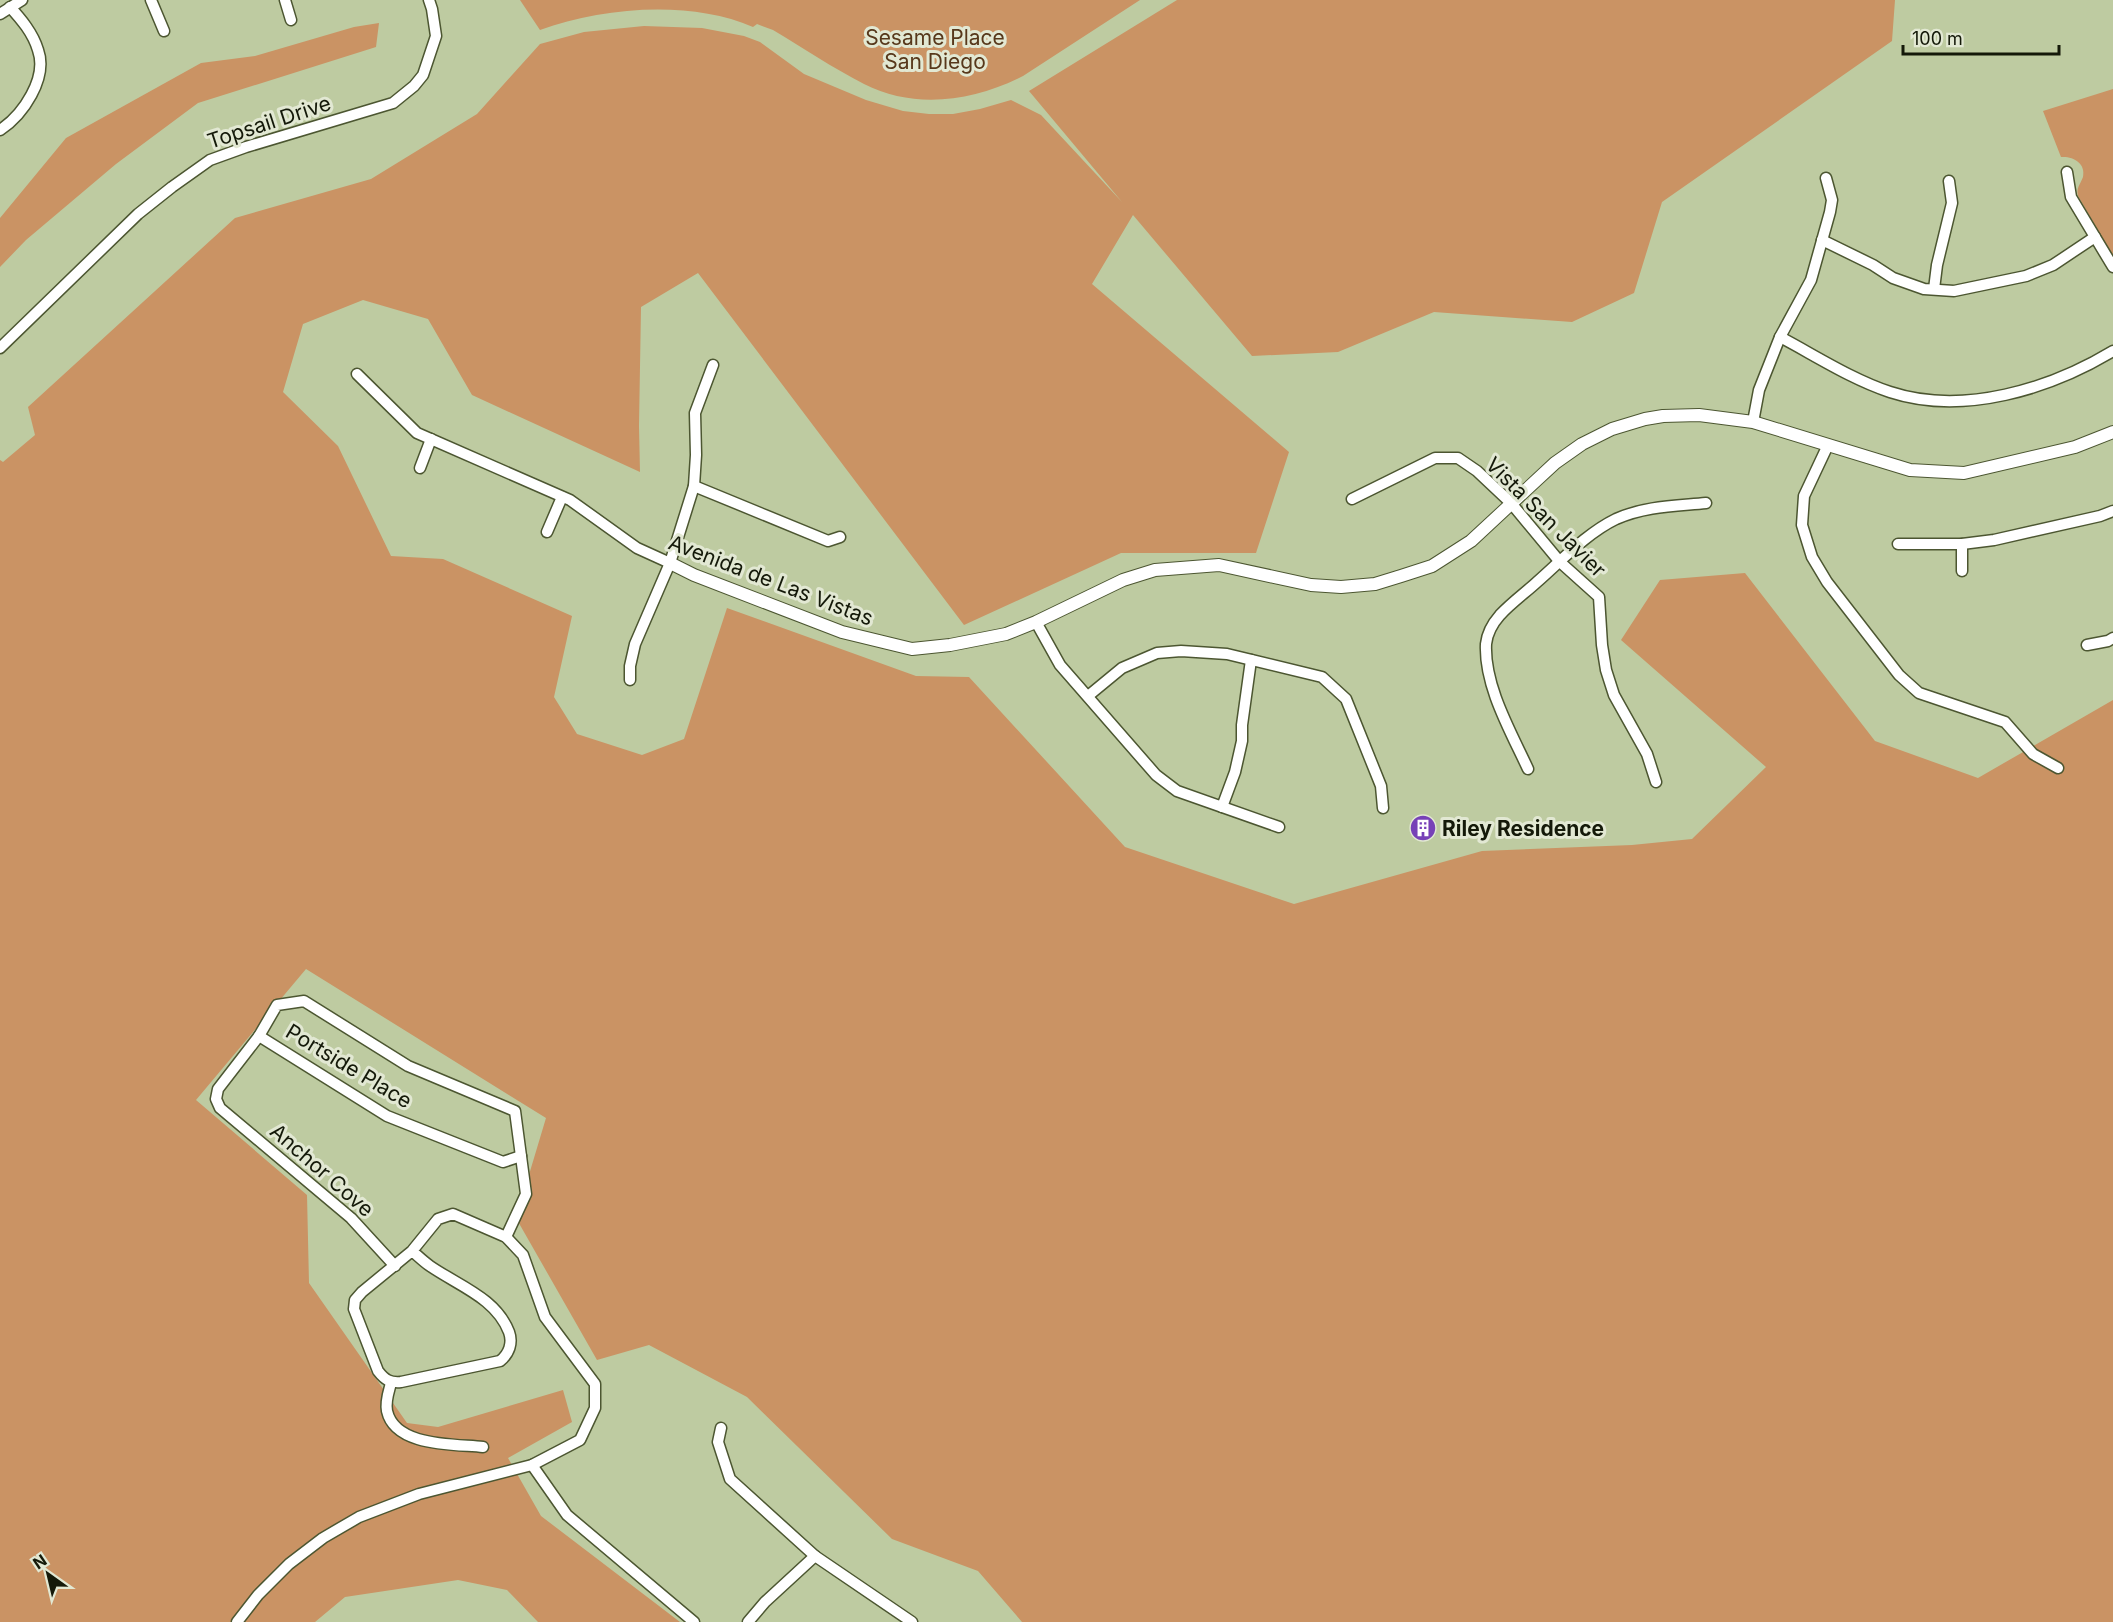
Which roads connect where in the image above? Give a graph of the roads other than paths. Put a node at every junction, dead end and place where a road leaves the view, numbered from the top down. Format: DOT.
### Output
graph roads {
  1 [pos="22,0"];
  2 [pos="151,0"];
  3 [pos="285,0"];
  4 [pos="429,0"];
  5 [pos="10,6"];
  6 [pos="0,14"];
  7 [pos="291,20"];
  8 [pos="164,31"];
  9 [pos="0,130"];
  10 [pos="2067,172"];
  11 [pos="1826,178"];
  12 [pos="1949,182"];
  13 [pos="2095,237"];
  14 [pos="1822,240"];
  15 [pos="2113,267"];
  16 [pos="1934,289"];
  17 [pos="1780,337"];
  18 [pos="0,348"];
  19 [pos="2113,351"];
  20 [pos="713,365"];
  21 [pos="357,374"];
  22 [pos="1753,422"];
  23 [pos="2113,432"];
  24 [pos="431,439"];
  25 [pos="1828,445"];
  26 [pos="420,468"];
  27 [pos="694,486"];
  28 [pos="562,497"];
  29 [pos="1352,500"];
  30 [pos="1511,503"];
  31 [pos="1706,503"];
  32 [pos="2113,511"];
  33 [pos="548,532"];
  34 [pos="840,537"];
  35 [pos="1898,544"];
  36 [pos="1962,544"];
  37 [pos="1560,562"];
  38 [pos="670,564"];
  39 [pos="1962,571"];
  40 [pos="1036,622"];
  41 [pos="2113,638"];
  42 [pos="2087,645"];
  43 [pos="1251,660"];
  44 [pos="630,680"];
  45 [pos="1089,696"];
  46 [pos="2058,768"];
  47 [pos="1527,769"];
  48 [pos="1656,782"];
  49 [pos="1222,807"];
  50 [pos="1383,807"];
  51 [pos="1279,827"];
  52 [pos="259,1035"];
  53 [pos="521,1156"];
  54 [pos="506,1237"];
  55 [pos="412,1251"];
  56 [pos="395,1266"];
  57 [pos="391,1383"];
  58 [pos="721,1428"];
  59 [pos="483,1447"];
  60 [pos="532,1465"];
  61 [pos="815,1556"];
  62 [pos="237,1622"];
  63 [pos="694,1622"];
  64 [pos="748,1622"];
  65 [pos="912,1622"];
  1 -- 5 [label="street"];
  2 -- 8 [label="street"];
  3 -- 7 [label="street"];
  4 -- 18 [label="street, Topsail Drive"];
  5 -- 6 [label="street"];
  5 -- 9 [label="street"];
  10 -- 13 [label="street"];
  11 -- 14 [label="street"];
  12 -- 16 [label="street"];
  13 -- 15 [label="street"];
  13 -- 16 [label="street"];
  14 -- 16 [label="street"];
  14 -- 17 [label="street"];
  17 -- 19 [label="street"];
  17 -- 22 [label="street"];
  20 -- 27 [label="street"];
  21 -- 24 [label="street, Avenida de Las Vistas"];
  22 -- 25 [label="street, Avenida de Las Vistas"];
  22 -- 30 [label="street, Avenida de Las Vistas"];
  23 -- 25 [label="street, Avenida de Las Vistas"];
  24 -- 26 [label="street"];
  24 -- 28 [label="street, Avenida de Las Vistas"];
  25 -- 46 [label="street"];
  27 -- 34 [label="street"];
  27 -- 38 [label="street"];
  28 -- 33 [label="street"];
  28 -- 38 [label="street, Avenida de Las Vistas"];
  29 -- 30 [label="street, Vista San Javier"];
  30 -- 37 [label="street, Vista San Javier"];
  30 -- 40 [label="street, Avenida de Las Vistas"];
  31 -- 37 [label="street"];
  32 -- 36 [label="street"];
  35 -- 36 [label="street"];
  36 -- 39 [label="street"];
  37 -- 47 [label="street"];
  37 -- 48 [label="street, Vista San Javier"];
  38 -- 40 [label="street, Avenida de Las Vistas"];
  38 -- 44 [label="street"];
  40 -- 45 [label="street"];
  41 -- 42 [label="street"];
  43 -- 45 [label="street"];
  43 -- 49 [label="street"];
  43 -- 50 [label="street"];
  45 -- 49 [label="street"];
  49 -- 51 [label="street"];
  52 -- 53 [label="street, Portside Place"];
  52 -- 53 [label="street"];
  52 -- 56 [label="street, Anchor Cove"];
  53 -- 54 [label="street"];
  54 -- 55 [label="street"];
  54 -- 60 [label="street"];
  55 -- 56 [label="street"];
  55 -- 57 [label="street"];
  56 -- 57 [label="street"];
  57 -- 59 [label="street"];
  58 -- 61 [label="street"];
  60 -- 62 [label="street"];
  60 -- 63 [label="street"];
  61 -- 64 [label="street"];
  61 -- 65 [label="street"];
}
